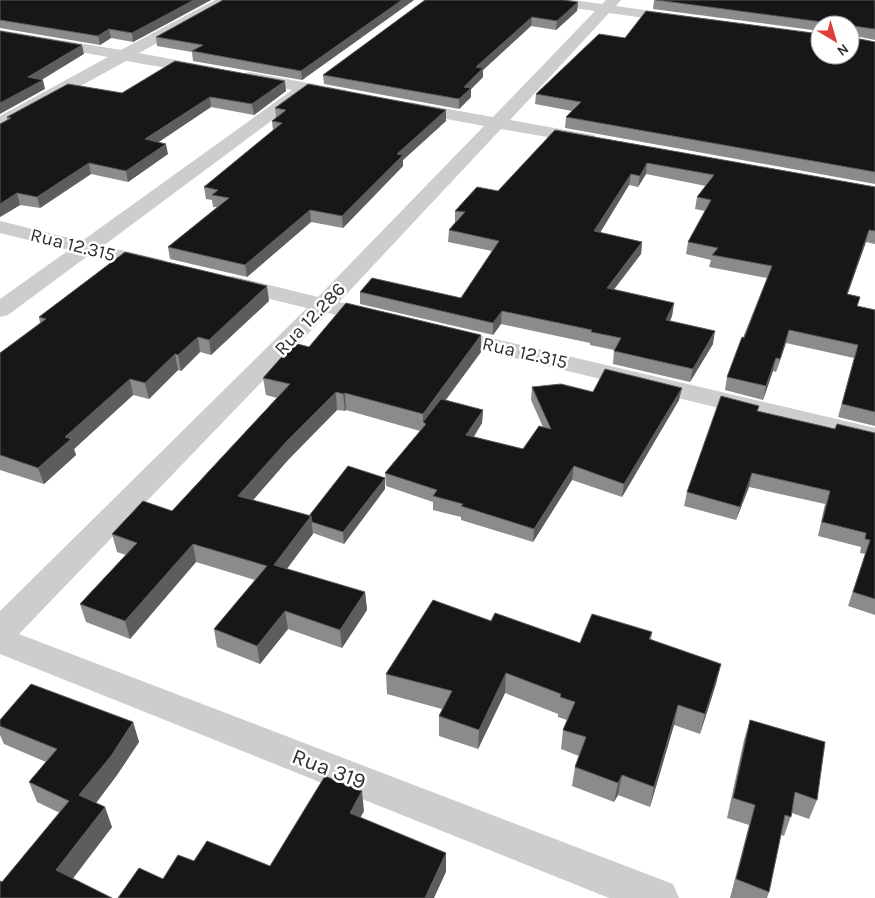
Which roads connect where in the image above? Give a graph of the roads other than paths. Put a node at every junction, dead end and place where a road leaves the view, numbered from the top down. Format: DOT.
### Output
graph roads {
  1 [pos="225,0"];
  2 [pos="543,0"];
  3 [pos="610,4"];
  4 [pos="694,21"];
  5 [pos="0,34"];
  6 [pos="125,55"];
  7 [pos="322,76"];
  8 [pos="306,88"];
  9 [pos="354,96"];
  10 [pos="393,104"];
  11 [pos="0,123"];
  12 [pos="499,123"];
  13 [pos="605,142"];
  14 [pos="0,227"];
  15 [pos="85,248"];
  16 [pos="180,271"];
  17 [pos="209,278"];
  18 [pos="323,305"];
  19 [pos="0,310"];
  20 [pos="875,437"];
  21 [pos="0,632"];
  22 [pos="0,640"];
  23 [pos="658,898"];
  1 -- 6 [label="street"];
  2 -- 3 [label="street"];
  3 -- 4 [label="street"];
  3 -- 12 [label="street, Rua 12.286"];
  5 -- 6 [label="street"];
  6 -- 8 [label="street"];
  6 -- 11 [label="street"];
  7 -- 8 [label="street"];
  8 -- 9 [label="street"];
  8 -- 15 [label="street"];
  10 -- 12 [label="street"];
  12 -- 13 [label="street"];
  12 -- 18 [label="street, Rua 12.286"];
  14 -- 15 [label="street, Rua 12.315"];
  15 -- 16 [label="street, Rua 12.315"];
  15 -- 19 [label="street"];
  17 -- 18 [label="street, Rua 12.315"];
  18 -- 20 [label="street, Rua 12.315"];
  18 -- 21 [label="street, Rua 12.286"];
  22 -- 23 [label="street, Rua 319"];
}
